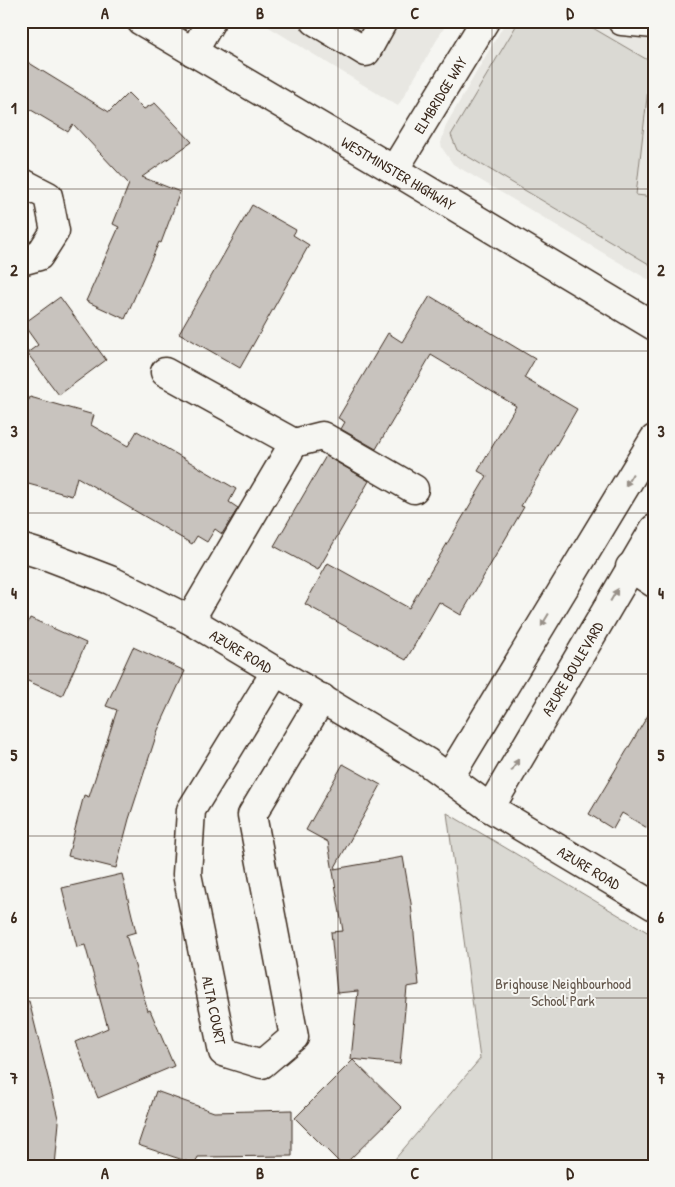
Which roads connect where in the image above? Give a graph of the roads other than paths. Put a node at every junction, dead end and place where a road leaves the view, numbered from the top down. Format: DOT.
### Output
graph roads {
  1 [pos="141,21"];
  2 [pos="211,21"];
  3 [pos="315,21"];
  4 [pos="383,21"];
  5 [pos="486,21"];
  6 [pos="622,21"];
  7 [pos="654,24"];
  8 [pos="193,52"];
  9 [pos="394,170"];
  10 [pos="21,182"];
  11 [pos="21,261"];
  12 [pos="654,326"];
  13 [pos="165,372"];
  14 [pos="654,439"];
  15 [pos="294,442"];
  16 [pos="414,489"];
  17 [pos="654,529"];
  18 [pos="21,548"];
  19 [pos="630,567"];
  20 [pos="654,583"];
  21 [pos="190,620"];
  22 [pos="276,671"];
  23 [pos="322,698"];
  24 [pos="450,778"];
  25 [pos="490,808"];
  26 [pos="654,906"];
  1 -- 8 [label="street, WESTMINSTER HIGHWAY"];
  2 -- 8 [label="street"];
  3 -- 4 [label="street"];
  5 -- 9 [label="street, ELMBRIDGE WAY"];
  6 -- 7 [label="street"];
  8 -- 9 [label="street, WESTMINSTER HIGHWAY"];
  9 -- 12 [label="street, WESTMINSTER HIGHWAY"];
  10 -- 11 [label="street"];
  13 -- 15 [label="street"];
  14 -- 24 [label="street, one-way"];
  15 -- 16 [label="street"];
  15 -- 21 [label="street"];
  17 -- 19 [label="street, AZURE BOULEVARD"];
  18 -- 21 [label="street, AZURE ROAD"];
  19 -- 20 [label="street"];
  25 -- 19 [label="street, AZURE BOULEVARD, one-way"];
  21 -- 22 [label="street, AZURE ROAD"];
  22 -- 23 [label="street, AZURE ROAD"];
  22 -- 23 [label="street, ALTA COURT"];
  23 -- 24 [label="street, AZURE ROAD"];
  24 -- 25 [label="street, AZURE ROAD"];
  25 -- 26 [label="street, AZURE ROAD"];
}
